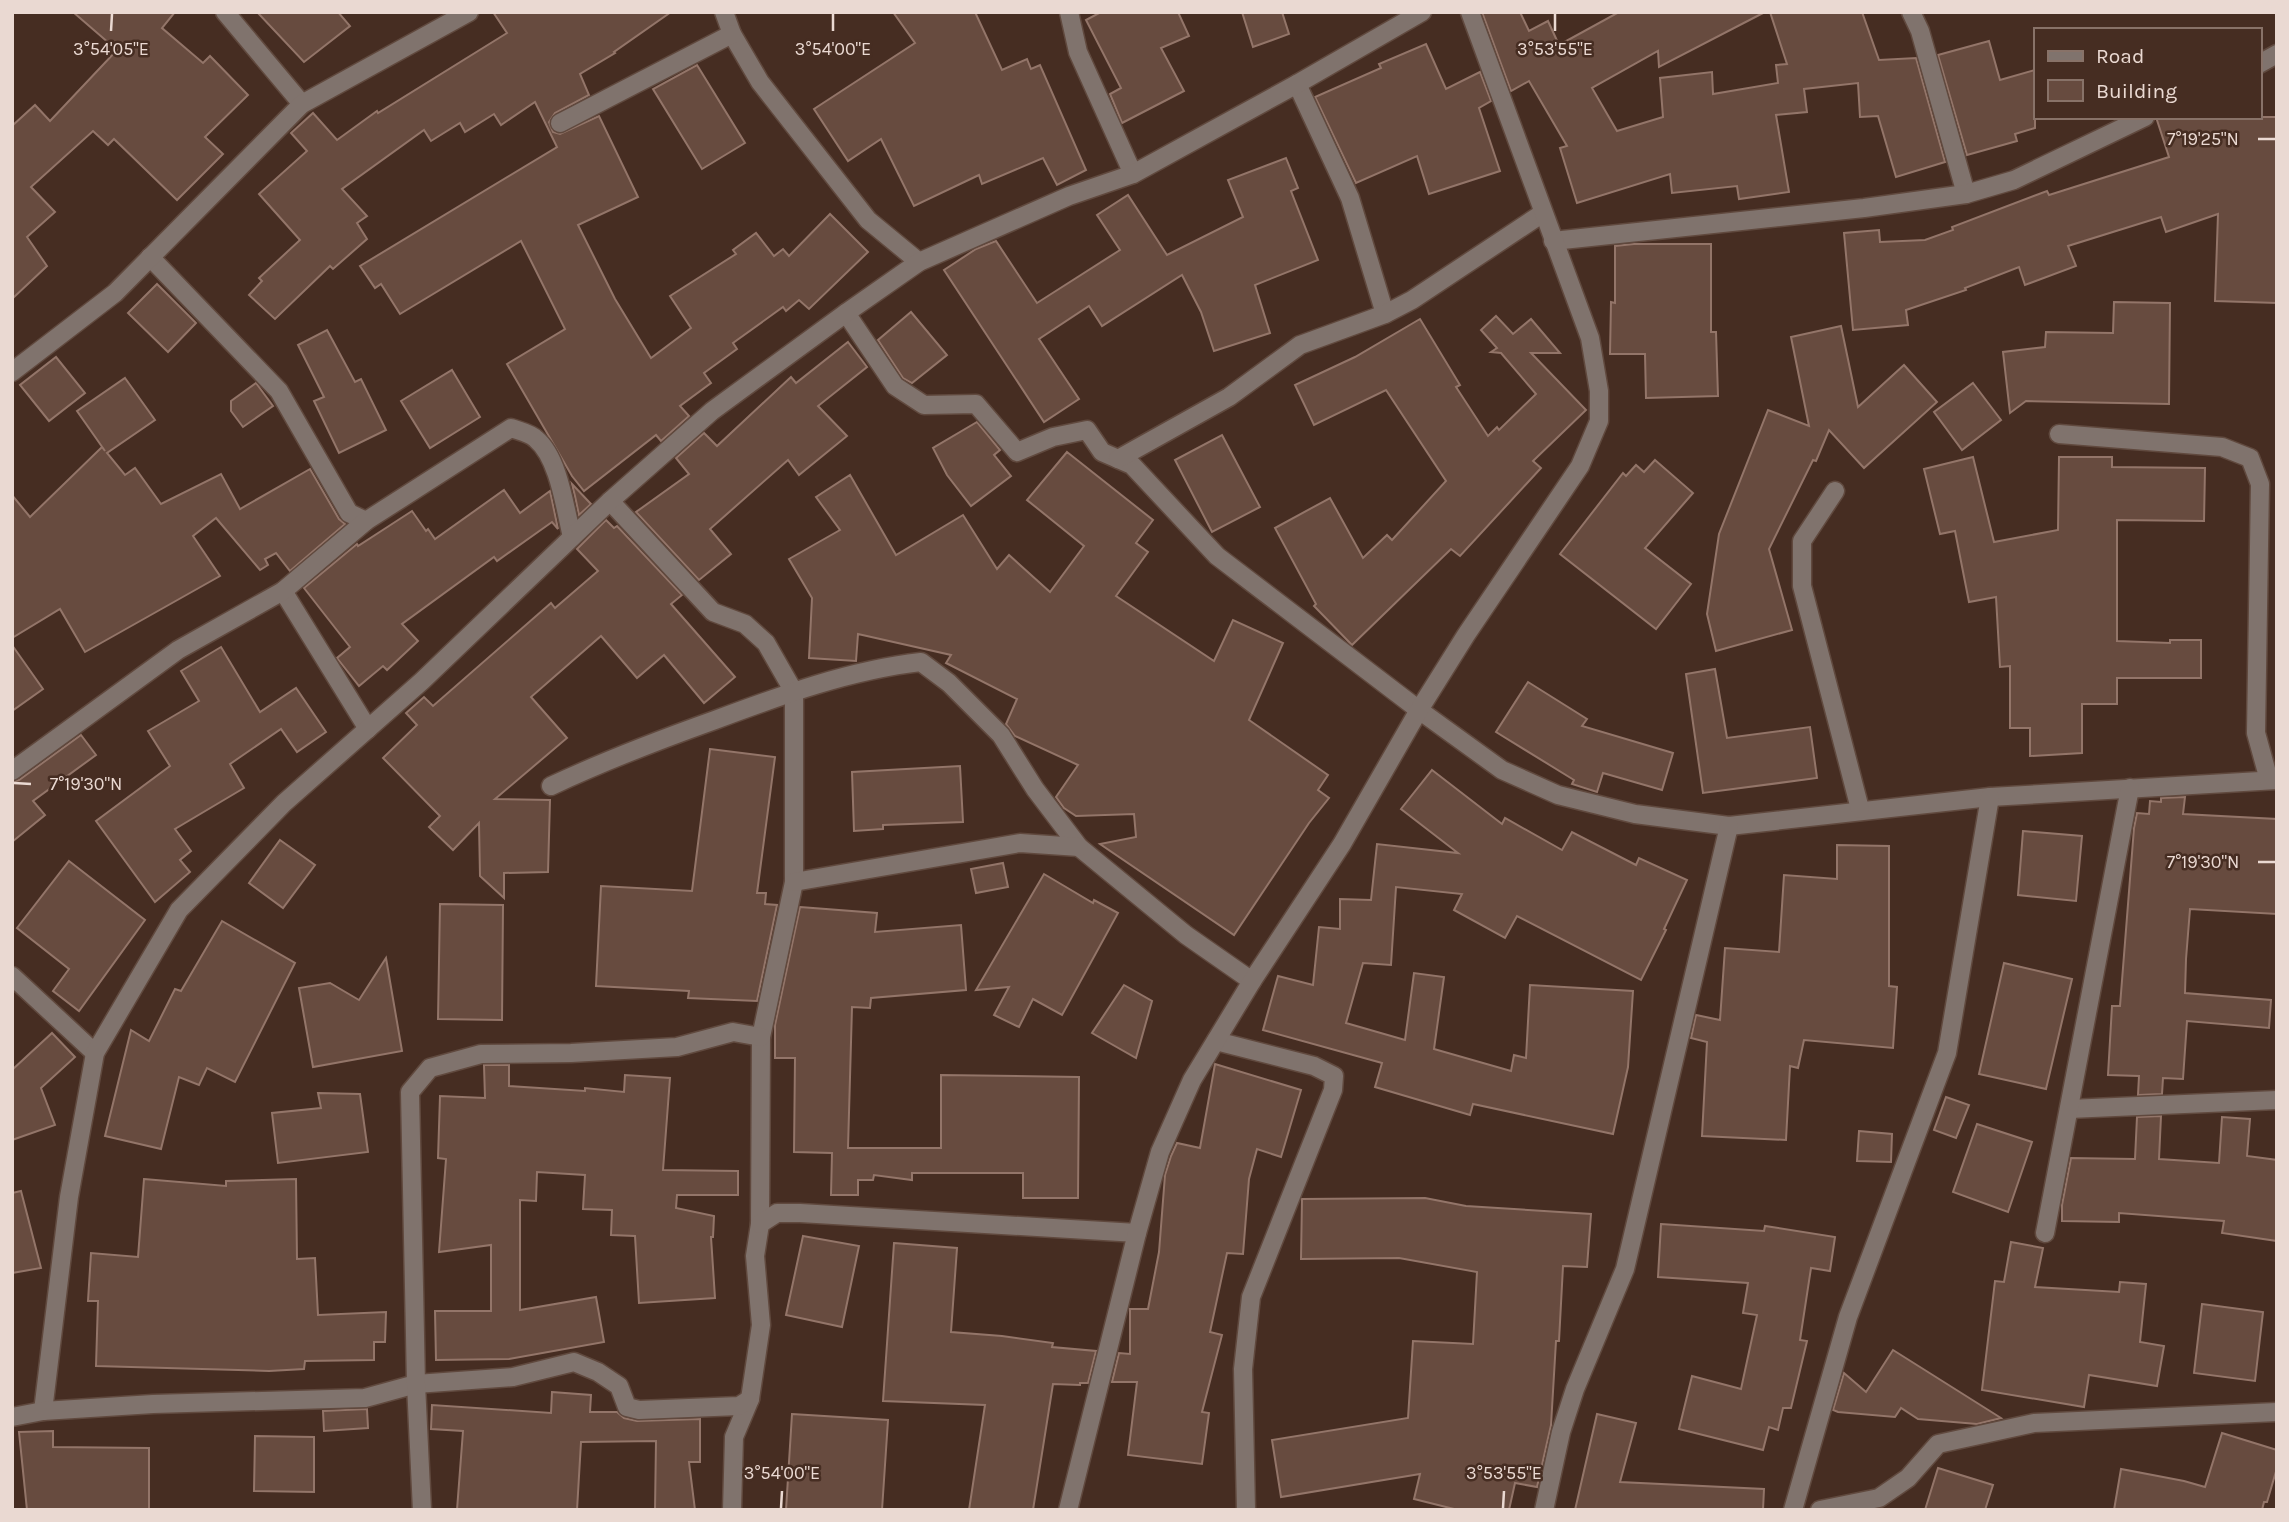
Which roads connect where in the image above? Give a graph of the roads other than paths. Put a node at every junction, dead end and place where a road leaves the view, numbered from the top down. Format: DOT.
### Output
graph roads {
  1 [pos="225,12"];
  2 [pos="469,12"];
  3 [pos="724,12"];
  4 [pos="1069,12"];
  5 [pos="1422,12"];
  6 [pos="1470,12"];
  7 [pos="1911,12"];
  8 [pos="732,34"];
  9 [pos="2277,54"];
  10 [pos="2261,63"];
  11 [pos="1297,84"];
  12 [pos="302,104"];
  13 [pos="2141,119"];
  14 [pos="560,123"];
  15 [pos="1133,174"];
  16 [pos="1966,194"];
  17 [pos="1543,213"];
  18 [pos="1553,241"];
  19 [pos="150,257"];
  20 [pos="919,262"];
  21 [pos="846,313"];
  22 [pos="1385,314"];
  23 [pos="12,372"];
  24 [pos="2059,434"];
  25 [pos="1118,458"];
  26 [pos="1835,491"];
  27 [pos="610,501"];
  28 [pos="366,521"];
  29 [pos="572,537"];
  30 [pos="283,591"];
  31 [pos="794,692"];
  32 [pos="1419,710"];
  33 [pos="368,729"];
  34 [pos="12,771"];
  35 [pos="2273,780"];
  36 [pos="551,786"];
  37 [pos="2130,788"];
  38 [pos="1990,797"];
  39 [pos="1860,809"];
  40 [pos="1730,825"];
  41 [pos="1079,846"];
  42 [pos="794,882"];
  43 [pos="12,976"];
  44 [pos="1252,981"];
  45 [pos="761,1037"];
  46 [pos="1216,1041"];
  47 [pos="94,1053"];
  48 [pos="2277,1100"];
  49 [pos="2069,1109"];
  50 [pos="761,1224"];
  51 [pos="1137,1233"];
  52 [pos="2045,1233"];
  53 [pos="416,1384"];
  54 [pos="750,1399"];
  55 [pos="43,1411"];
  56 [pos="2277,1412"];
  57 [pos="12,1417"];
  58 [pos="422,1510"];
  59 [pos="732,1510"];
  60 [pos="1068,1510"];
  61 [pos="1247,1510"];
  62 [pos="1544,1510"];
  63 [pos="1793,1510"];
  64 [pos="1820,1510"];
  1 -- 12 [label="street"];
  2 -- 12 [label="street"];
  3 -- 8 [label="street"];
  4 -- 15 [label="street"];
  5 -- 11 [label="street"];
  6 -- 17 [label="street"];
  7 -- 16 [label="street"];
  8 -- 14 [label="street"];
  8 -- 20 [label="street"];
  9 -- 10 [label="street"];
  11 -- 15 [label="street"];
  11 -- 22 [label="street"];
  12 -- 19 [label="street"];
  13 -- 16 [label="street"];
  15 -- 20 [label="street"];
  16 -- 18 [label="street"];
  17 -- 18 [label="street"];
  17 -- 22 [label="street"];
  18 -- 32 [label="street"];
  19 -- 23 [label="street"];
  19 -- 28 [label="street"];
  20 -- 21 [label="street"];
  21 -- 25 [label="street"];
  21 -- 27 [label="street"];
  22 -- 25 [label="street"];
  24 -- 35 [label="street"];
  25 -- 32 [label="street"];
  26 -- 39 [label="street"];
  27 -- 29 [label="street"];
  27 -- 31 [label="street"];
  28 -- 29 [label="street"];
  28 -- 30 [label="street"];
  29 -- 33 [label="street"];
  30 -- 33 [label="street"];
  30 -- 34 [label="street"];
  31 -- 36 [label="street"];
  31 -- 41 [label="street"];
  31 -- 42 [label="street"];
  32 -- 40 [label="street"];
  32 -- 44 [label="street"];
  33 -- 47 [label="street"];
  35 -- 37 [label="street"];
  37 -- 38 [label="street"];
  37 -- 49 [label="street"];
  38 -- 39 [label="street"];
  38 -- 63 [label="street"];
  39 -- 40 [label="street"];
  40 -- 62 [label="street"];
  41 -- 42 [label="street"];
  41 -- 44 [label="street"];
  42 -- 45 [label="street"];
  43 -- 47 [label="street"];
  44 -- 46 [label="street"];
  45 -- 50 [label="street"];
  45 -- 53 [label="street"];
  46 -- 51 [label="street"];
  46 -- 61 [label="street"];
  47 -- 55 [label="street"];
  48 -- 49 [label="street"];
  49 -- 52 [label="street"];
  50 -- 51 [label="street"];
  50 -- 54 [label="street"];
  51 -- 60 [label="street"];
  53 -- 54 [label="street"];
  53 -- 55 [label="street"];
  53 -- 58 [label="street"];
  54 -- 59 [label="street"];
  55 -- 57 [label="street"];
  56 -- 64 [label="street"];
}
